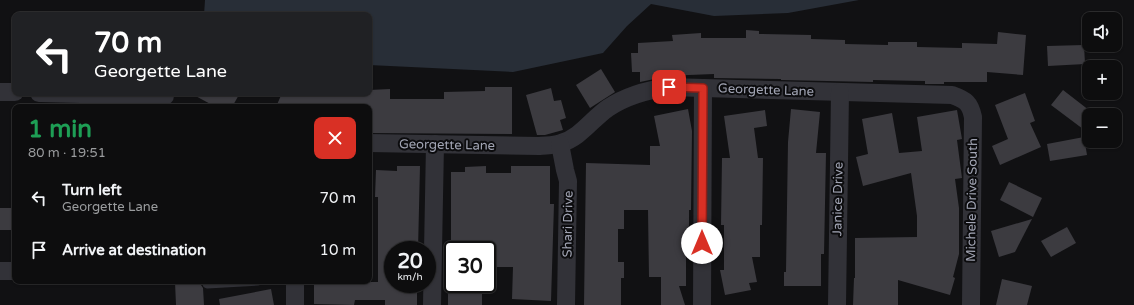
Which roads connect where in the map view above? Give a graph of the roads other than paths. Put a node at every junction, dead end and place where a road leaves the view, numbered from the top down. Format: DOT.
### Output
graph roads {
  1 [pos="703,88"];
  2 [pos="0,92"];
  3 [pos="12,92"];
  4 [pos="840,92"];
  5 [pos="963,98"];
  6 [pos="372,144"];
  7 [pos="435,144"];
  8 [pos="560,144"];
  9 [pos="0,270"];
  10 [pos="12,271"];
  11 [pos="296,284"];
  12 [pos="295,305"];
  13 [pos="432,305"];
  14 [pos="566,305"];
  15 [pos="702,305"];
  16 [pos="837,305"];
  17 [pos="971,305"];
  1 -- 4 [label="street, Georgette Lane"];
  1 -- 8 [label="street, Georgette Lane"];
  1 -- 15 [label="street"];
  2 -- 3 [label="street"];
  4 -- 5 [label="street, Georgette Lane"];
  4 -- 16 [label="street, Janice Drive"];
  5 -- 17 [label="street, Michele Drive South"];
  6 -- 7 [label="street, Georgette Lane"];
  7 -- 8 [label="street, Georgette Lane"];
  7 -- 13 [label="street"];
  8 -- 14 [label="street, Shari Drive"];
  9 -- 10 [label="street"];
  11 -- 12 [label="street"];
}
